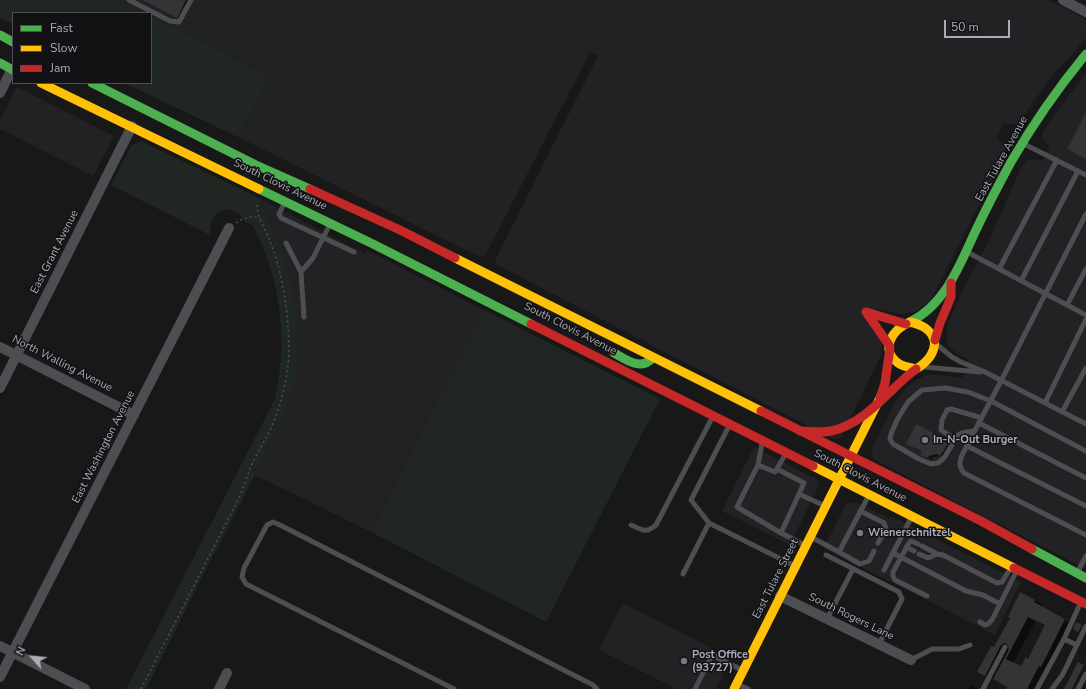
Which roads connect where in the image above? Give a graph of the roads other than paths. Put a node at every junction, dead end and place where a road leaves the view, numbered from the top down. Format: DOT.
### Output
graph roads {
  1 [pos="129,0"];
  2 [pos="191,0"];
  3 [pos="1063,0"];
  4 [pos="1086,12"];
  5 [pos="0,35"];
  6 [pos="12,41"];
  7 [pos="1086,54"];
  8 [pos="0,63"];
  9 [pos="12,69"];
  10 [pos="12,71"];
  11 [pos="43,84"];
  12 [pos="94,84"];
  13 [pos="86,91"];
  14 [pos="0,93"];
  15 [pos="64,94"];
  16 [pos="120,97"];
  17 [pos="94,99"];
  18 [pos="132,126"];
  19 [pos="185,130"];
  20 [pos="172,134"];
  21 [pos="1023,143"];
  22 [pos="1057,160"];
  23 [pos="1078,171"];
  24 [pos="1086,174"];
  25 [pos="285,201"];
  26 [pos="1086,214"];
  27 [pos="331,223"];
  28 [pos="229,228"];
  29 [pos="323,238"];
  30 [pos="286,243"];
  31 [pos="354,252"];
  32 [pos="966,252"];
  33 [pos="999,269"];
  34 [pos="1086,269"];
  35 [pos="301,272"];
  36 [pos="1021,281"];
  37 [pos="950,283"];
  38 [pos="1046,294"];
  39 [pos="1067,305"];
  40 [pos="1086,316"];
  41 [pos="304,317"];
  42 [pos="1086,319"];
  43 [pos="908,323"];
  44 [pos="532,324"];
  45 [pos="569,333"];
  46 [pos="935,342"];
  47 [pos="0,346"];
  48 [pos="890,346"];
  49 [pos="603,347"];
  50 [pos="17,355"];
  51 [pos="653,358"];
  52 [pos="918,368"];
  53 [pos="1086,368"];
  54 [pos="985,372"];
  55 [pos="1001,380"];
  56 [pos="0,388"];
  57 [pos="991,401"];
  58 [pos="1045,403"];
  59 [pos="879,404"];
  60 [pos="1062,412"];
  61 [pos="134,414"];
  62 [pos="713,415"];
  63 [pos="980,420"];
  64 [pos="730,424"];
  65 [pos="1086,424"];
  66 [pos="800,430"];
  67 [pos="974,431"];
  68 [pos="955,439"];
  69 [pos="763,440"];
  70 [pos="967,446"];
  71 [pos="1086,451"];
  72 [pos="786,452"];
  73 [pos="852,456"];
  74 [pos="758,464"];
  75 [pos="777,469"];
  76 [pos="1086,478"];
  77 [pos="840,479"];
  78 [pos="799,494"];
  79 [pos="870,494"];
  80 [pos="1086,506"];
  81 [pos="826,507"];
  82 [pos="860,511"];
  83 [pos="912,516"];
  84 [pos="710,523"];
  85 [pos="631,525"];
  86 [pos="781,533"];
  87 [pos="1086,535"];
  88 [pos="810,537"];
  89 [pos="878,543"];
  90 [pos="806,546"];
  91 [pos="906,547"];
  92 [pos="874,551"];
  93 [pos="839,552"];
  94 [pos="893,553"];
  95 [pos="937,554"];
  96 [pos="826,555"];
  97 [pos="1086,556"];
  98 [pos="901,557"];
  99 [pos="796,566"];
  100 [pos="1015,568"];
  101 [pos="853,569"];
  102 [pos="884,570"];
  103 [pos="1077,573"];
  104 [pos="683,574"];
  105 [pos="1086,578"];
  106 [pos="780,596"];
  107 [pos="927,596"];
  108 [pos="1083,603"];
  109 [pos="1000,604"];
  110 [pos="827,619"];
  111 [pos="980,622"];
  112 [pos="1086,626"];
  113 [pos="1064,639"];
  114 [pos="879,644"];
  115 [pos="1077,645"];
  116 [pos="0,646"];
  117 [pos="970,646"];
  118 [pos="1005,647"];
  119 [pos="12,653"];
  120 [pos="911,660"];
  121 [pos="743,670"];
  122 [pos="227,673"];
  123 [pos="1086,674"];
  124 [pos="0,677"];
  125 [pos="735,686"];
  126 [pos="85,689"];
  127 [pos="219,689"];
  128 [pos="454,689"];
  129 [pos="597,689"];
  130 [pos="695,689"];
  131 [pos="748,689"];
  132 [pos="983,689"];
  133 [pos="1038,689"];
  134 [pos="1052,689"];
  135 [pos="1078,689"];
  1 -- 2 [label="lane"];
  3 -- 4 [label="street"];
  5 -- 6 [label="main road"];
  7 -- 21 [label="main road, East Tulare Avenue"];
  8 -- 9 [label="main road"];
  10 -- 14 [label="street"];
  11 -- 15 [label="main road, South Clovis Avenue"];
  12 -- 16 [label="main road, South Clovis Avenue"];
  13 -- 16 [label="main road"];
  15 -- 17 [label="main road"];
  15 -- 18 [label="main road, South Clovis Avenue"];
  16 -- 19 [label="main road, South Clovis Avenue"];
  18 -- 25 [label="main road, South Clovis Avenue"];
  18 -- 50 [label="street, East Grant Avenue"];
  19 -- 20 [label="main road"];
  19 -- 51 [label="main road, South Clovis Avenue"];
  21 -- 22 [label="lane"];
  21 -- 32 [label="main road, East Tulare Avenue"];
  22 -- 23 [label="lane"];
  22 -- 33 [label="lane"];
  23 -- 24 [label="lane"];
  23 -- 36 [label="lane"];
  25 -- 27 [label="main road, South Clovis Avenue"];
  25 -- 29 [label="lane"];
  26 -- 38 [label="lane"];
  27 -- 29 [label="lane"];
  27 -- 44 [label="main road, South Clovis Avenue"];
  28 -- 61 [label="street, East Washington Avenue"];
  29 -- 31 [label="lane"];
  29 -- 35 [label="lane"];
  30 -- 35 [label="lane"];
  32 -- 33 [label="lane"];
  32 -- 37 [label="main road, East Tulare Avenue"];
  33 -- 36 [label="lane"];
  34 -- 39 [label="lane"];
  35 -- 41 [label="lane"];
  36 -- 38 [label="lane"];
  37 -- 43 [label="main road, East Tulare Avenue"];
  37 -- 46 [label="main road, East Tulare Avenue"];
  38 -- 39 [label="lane"];
  38 -- 55 [label="lane"];
  39 -- 40 [label="lane"];
  42 -- 58 [label="lane"];
  43 -- 46 [label="main road"];
  43 -- 48 [label="main road, East Tulare Avenue"];
  43 -- 48 [label="main road"];
  44 -- 45 [label="main road"];
  44 -- 62 [label="main road, South Clovis Avenue"];
  46 -- 52 [label="main road, East Tulare Avenue"];
  46 -- 54 [label="lane"];
  47 -- 50 [label="street, North Walling Avenue"];
  48 -- 52 [label="main road"];
  48 -- 59 [label="main road, East Tulare Avenue"];
  49 -- 51 [label="main road"];
  50 -- 56 [label="street, East Grant Avenue"];
  50 -- 61 [label="street, North Walling Avenue"];
  51 -- 66 [label="main road, South Clovis Avenue"];
  52 -- 54 [label="lane"];
  52 -- 59 [label="main road, East Tulare Avenue"];
  53 -- 60 [label="lane"];
  54 -- 55 [label="lane"];
  55 -- 57 [label="lane"];
  55 -- 58 [label="lane"];
  57 -- 63 [label="lane"];
  57 -- 68 [label="lane"];
  57 -- 71 [label="lane"];
  58 -- 60 [label="lane"];
  59 -- 66 [label="main road"];
  59 -- 73 [label="main road, East Tulare Avenue"];
  60 -- 65 [label="lane"];
  61 -- 119 [label="street, East Washington Avenue"];
  62 -- 64 [label="main road, South Clovis Avenue"];
  62 -- 85 [label="lane"];
  63 -- 67 [label="lane"];
  63 -- 68 [label="lane"];
  63 -- 76 [label="lane"];
  64 -- 69 [label="main road, South Clovis Avenue"];
  64 -- 84 [label="lane"];
  66 -- 73 [label="main road, South Clovis Avenue"];
  67 -- 68 [label="lane"];
  67 -- 70 [label="lane"];
  69 -- 72 [label="main road, South Clovis Avenue"];
  69 -- 74 [label="lane"];
  70 -- 80 [label="lane"];
  70 -- 87 [label="lane"];
  72 -- 75 [label="lane"];
  72 -- 77 [label="main road, South Clovis Avenue"];
  73 -- 77 [label="main road, East Tulare Avenue"];
  73 -- 103 [label="main road, South Clovis Avenue"];
  74 -- 75 [label="lane"];
  74 -- 86 [label="lane"];
  75 -- 78 [label="lane"];
  77 -- 79 [label="main road, South Clovis Avenue"];
  77 -- 81 [label="main road, East Tulare Street"];
  78 -- 81 [label="lane"];
  78 -- 86 [label="lane"];
  79 -- 82 [label="lane"];
  79 -- 83 [label="main road, South Clovis Avenue"];
  81 -- 88 [label="main road, East Tulare Street"];
  82 -- 89 [label="lane"];
  82 -- 93 [label="lane"];
  83 -- 94 [label="lane"];
  83 -- 100 [label="main road, South Clovis Avenue"];
  84 -- 99 [label="lane"];
  84 -- 104 [label="lane"];
  86 -- 90 [label="lane"];
  88 -- 90 [label="main road, East Tulare Street"];
  88 -- 93 [label="lane"];
  90 -- 99 [label="main road, East Tulare Street"];
  91 -- 95 [label="lane"];
  91 -- 95 [label="lane"];
  91 -- 98 [label="lane"];
  92 -- 93 [label="lane"];
  94 -- 98 [label="lane"];
  94 -- 102 [label="lane"];
  95 -- 100 [label="lane"];
  96 -- 101 [label="lane"];
  97 -- 103 [label="lane"];
  98 -- 107 [label="lane"];
  98 -- 109 [label="lane"];
  99 -- 106 [label="main road, East Tulare Street"];
  100 -- 108 [label="main road, South Clovis Avenue"];
  100 -- 109 [label="lane"];
  101 -- 110 [label="lane"];
  101 -- 114 [label="lane"];
  103 -- 105 [label="main road, South Clovis Avenue"];
  106 -- 110 [label="street, South Rogers Lane"];
  106 -- 121 [label="main road, East Tulare Street"];
  108 -- 113 [label="lane"];
  109 -- 111 [label="lane"];
  110 -- 114 [label="street, South Rogers Lane"];
  112 -- 115 [label="lane"];
  113 -- 115 [label="lane"];
  113 -- 133 [label="lane"];
  114 -- 120 [label="street, South Rogers Lane"];
  115 -- 134 [label="lane"];
  116 -- 119 [label="street"];
  117 -- 120 [label="lane"];
  118 -- 132 [label="lane"];
  119 -- 124 [label="street, East Washington Avenue"];
  119 -- 126 [label="street"];
  121 -- 125 [label="main road, East Tulare Street"];
  121 -- 130 [label="lane"];
  122 -- 127 [label="street"];
  123 -- 135 [label="lane"];
  125 -- 131 [label="lane"];
  128 -- 129 [label="lane"];
}
